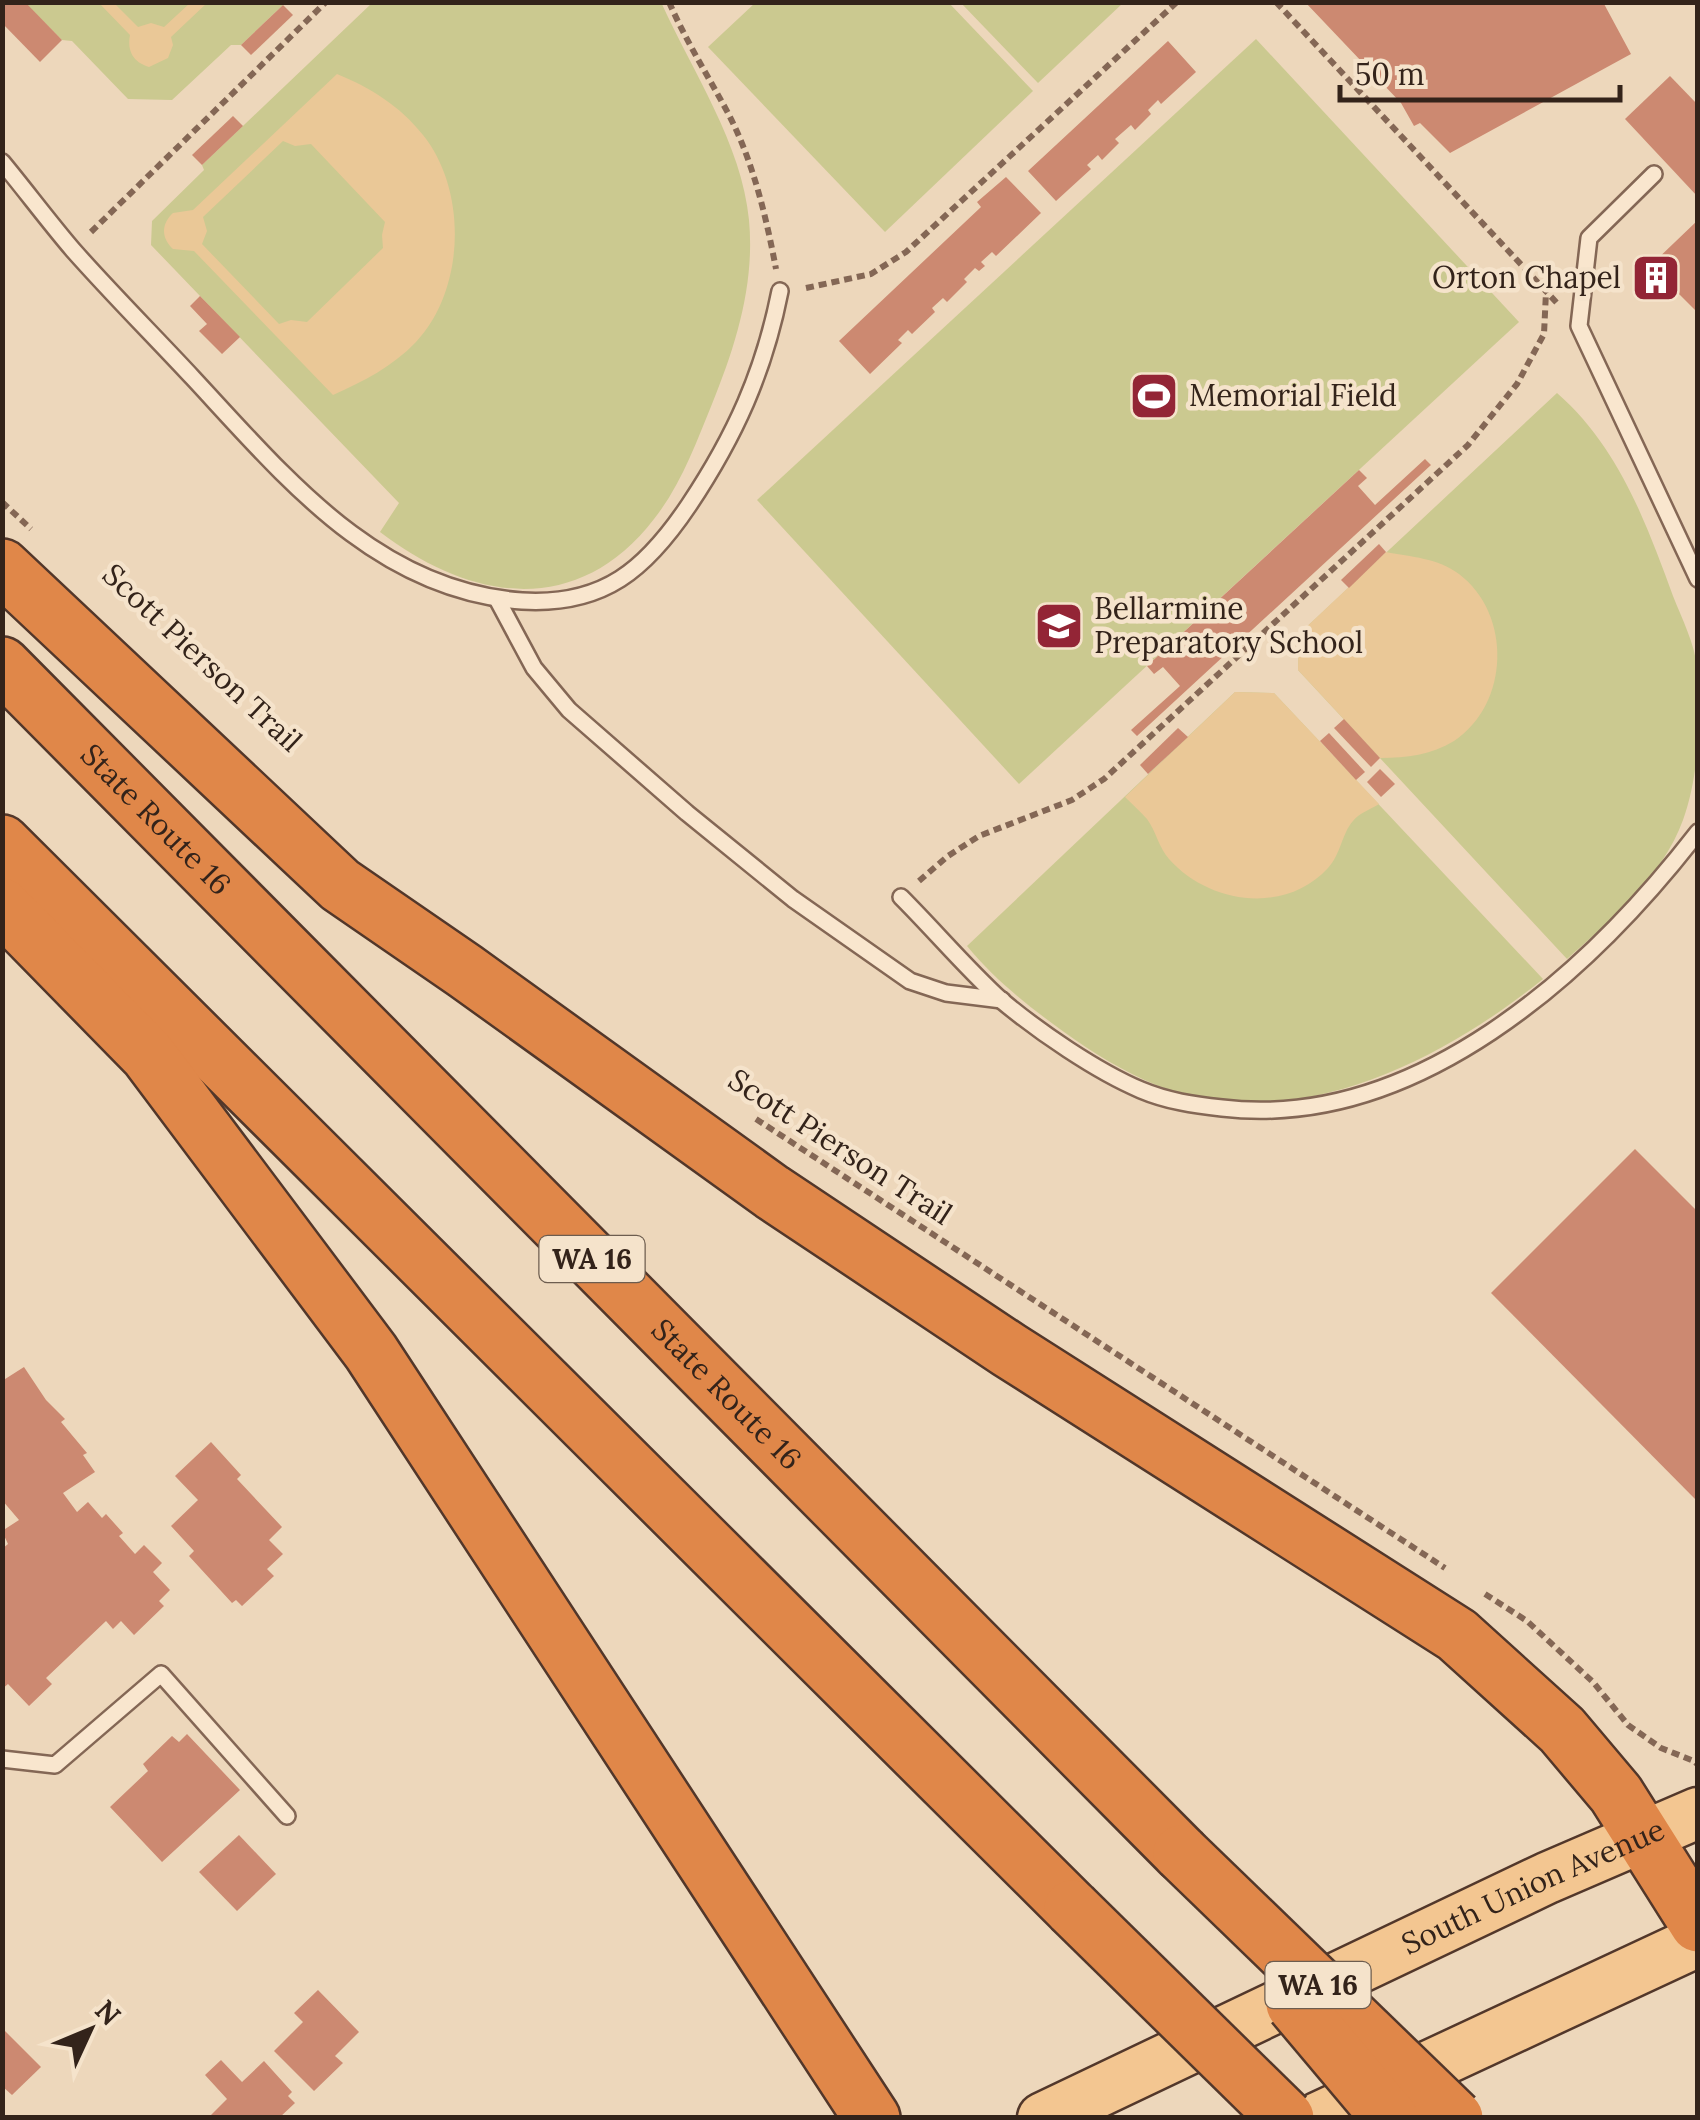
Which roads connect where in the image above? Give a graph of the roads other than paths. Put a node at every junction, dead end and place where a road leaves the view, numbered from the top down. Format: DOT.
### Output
graph roads {
  1 [pos="2,162"];
  2 [pos="1654,174"];
  3 [pos="780,290"];
  4 [pos="24,555"];
  5 [pos="1698,579"];
  6 [pos="496,599"];
  7 [pos="2,665"];
  8 [pos="1698,832"];
  9 [pos="2,844"];
  10 [pos="901,896"];
  11 [pos="2,906"];
  12 [pos="1002,1000"];
  13 [pos="2,1758"];
  14 [pos="1698,1813"];
  15 [pos="287,1816"];
  16 [pos="1643,1837"];
  17 [pos="1181,1853"];
  18 [pos="1698,1924"];
  19 [pos="1698,1941"];
  20 [pos="806,2016"];
  21 [pos="829,2118"];
  22 [pos="872,2118"];
  23 [pos="1043,2118"];
  24 [pos="1286,2118"];
  25 [pos="1318,2118"];
  26 [pos="1390,2118"];
  27 [pos="1455,2118"];
  1 -- 6 [label="lane"];
  2 -- 5 [label="lane"];
  3 -- 6 [label="lane"];
  4 -- 16 [label="highway"];
  6 -- 12 [label="lane"];
  7 -- 17 [label="highway, State Route 16 / WA 16"];
  8 -- 12 [label="lane"];
  9 -- 24 [label="highway, bridge"];
  10 -- 12 [label="lane"];
  11 -- 20 [label="highway"];
  13 -- 15 [label="lane"];
  14 -- 16 [label="main road, South Union Avenue"];
  16 -- 18 [label="highway"];
  16 -- 23 [label="main road, South Union Avenue"];
  17 -- 26 [label="highway, bridge"];
  17 -- 27 [label="highway, State Route 16 / WA 16, bridge"];
  19 -- 25 [label="main road"];
  20 -- 21 [label="highway"];
  20 -- 22 [label="highway"];
}
